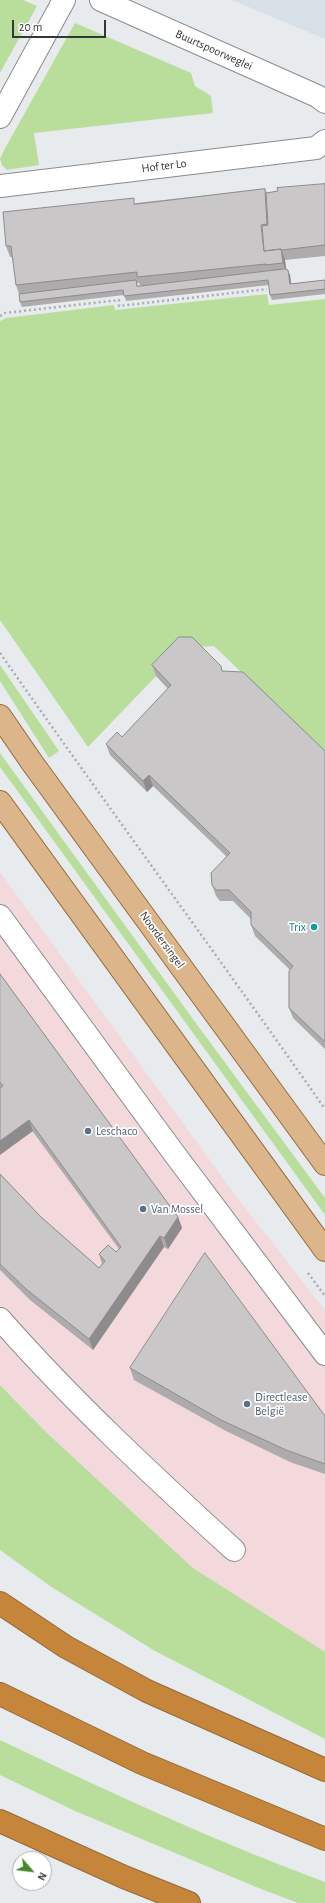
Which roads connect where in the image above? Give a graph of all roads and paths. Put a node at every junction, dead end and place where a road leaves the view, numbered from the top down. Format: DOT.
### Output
graph roads {
  1 [pos="64,0"];
  2 [pos="101,0"];
  3 [pos="325,102"];
  4 [pos="0,117"];
  5 [pos="325,141"];
  6 [pos="0,186"];
  7 [pos="267,289"];
  8 [pos="0,316"];
  9 [pos="0,653"];
  10 [pos="0,716"];
  11 [pos="0,802"];
  12 [pos="0,916"];
  13 [pos="325,1109"];
  14 [pos="325,1164"];
  15 [pos="325,1250"];
  16 [pos="0,1320"];
  17 [pos="325,1354"];
  18 [pos="234,1550"];
  19 [pos="0,1603"];
  20 [pos="0,1694"];
  21 [pos="325,1770"];
  22 [pos="0,1821"];
  23 [pos="325,1839"];
  24 [pos="189,1903"];
  1 -- 4 [label="street"];
  2 -- 3 [label="street, Buurtspoorweglei"];
  5 -- 6 [label="street, Hof ter Lo"];
  7 -- 8 [label="path"];
  9 -- 13 [label="path"];
  10 -- 14 [label="main road, Noordersingel"];
  11 -- 15 [label="main road"];
  12 -- 17 [label="street"];
  16 -- 18 [label="street"];
  19 -- 21 [label="highway"];
  20 -- 23 [label="highway"];
  22 -- 24 [label="highway"];
}
